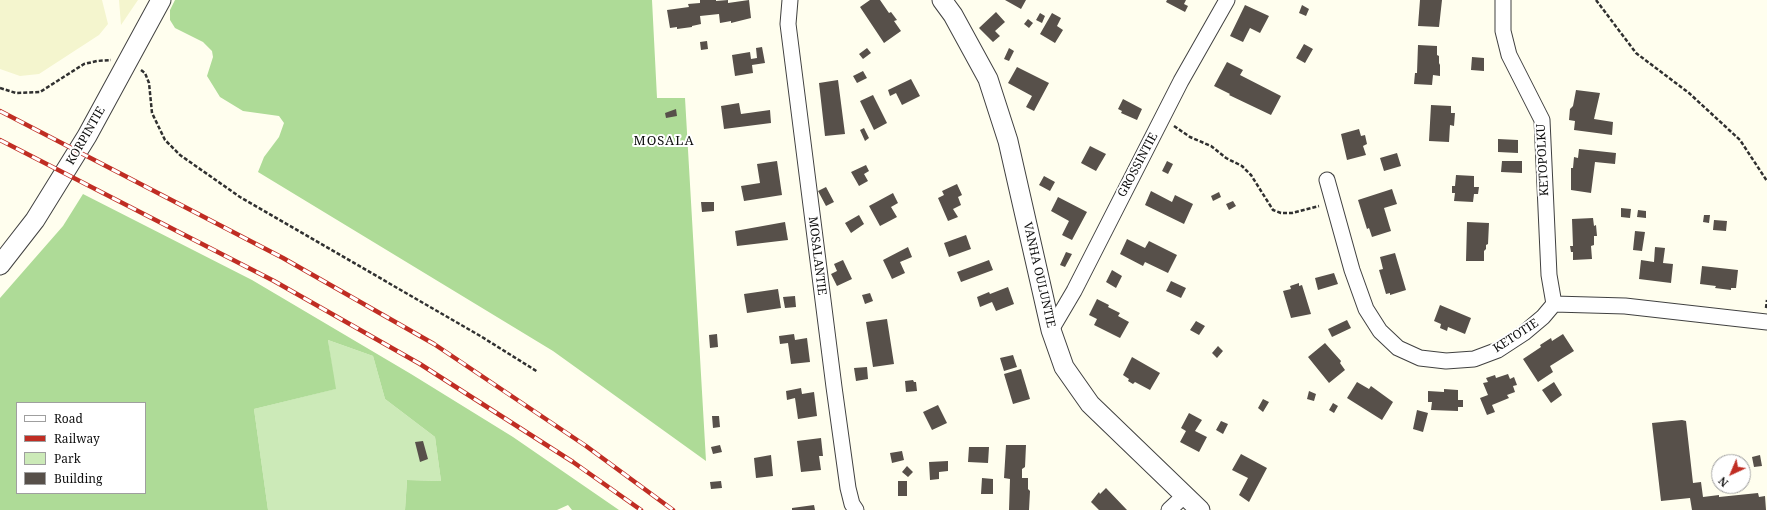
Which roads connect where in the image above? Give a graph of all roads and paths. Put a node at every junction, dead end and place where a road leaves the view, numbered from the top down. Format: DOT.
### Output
graph roads {
  1 [pos="161,0"];
  2 [pos="790,0"];
  3 [pos="942,0"];
  4 [pos="1227,0"];
  5 [pos="1503,0"];
  6 [pos="1596,0"];
  7 [pos="127,62"];
  8 [pos="0,88"];
  9 [pos="1163,117"];
  10 [pos="1327,180"];
  11 [pos="1767,181"];
  12 [pos="1333,202"];
  13 [pos="0,265"];
  14 [pos="1554,304"];
  15 [pos="1767,322"];
  16 [pos="1051,330"];
  17 [pos="538,372"];
  18 [pos="1185,495"];
  19 [pos="856,510"];
  20 [pos="1169,510"];
  21 [pos="1200,510"];
  1 -- 7 [label="street, KORPINTIE"];
  2 -- 19 [label="street, MOSALANTIE"];
  3 -- 16 [label="street, VANHA OULUNTIE"];
  4 -- 9 [label="street, GROSSINTIE"];
  5 -- 14 [label="street, KETOPOLKU"];
  6 -- 11 [label="path"];
  7 -- 8 [label="path"];
  7 -- 13 [label="street, KORPINTIE"];
  7 -- 17 [label="path"];
  9 -- 12 [label="path"];
  9 -- 16 [label="street, GROSSINTIE"];
  10 -- 12 [label="street, KETOTIE"];
  12 -- 14 [label="street, KETOTIE"];
  14 -- 15 [label="street"];
  16 -- 18 [label="street, VANHA OULUNTIE"];
  18 -- 20 [label="street"];
  18 -- 21 [label="street, VANHA OULUNTIE"];
}
